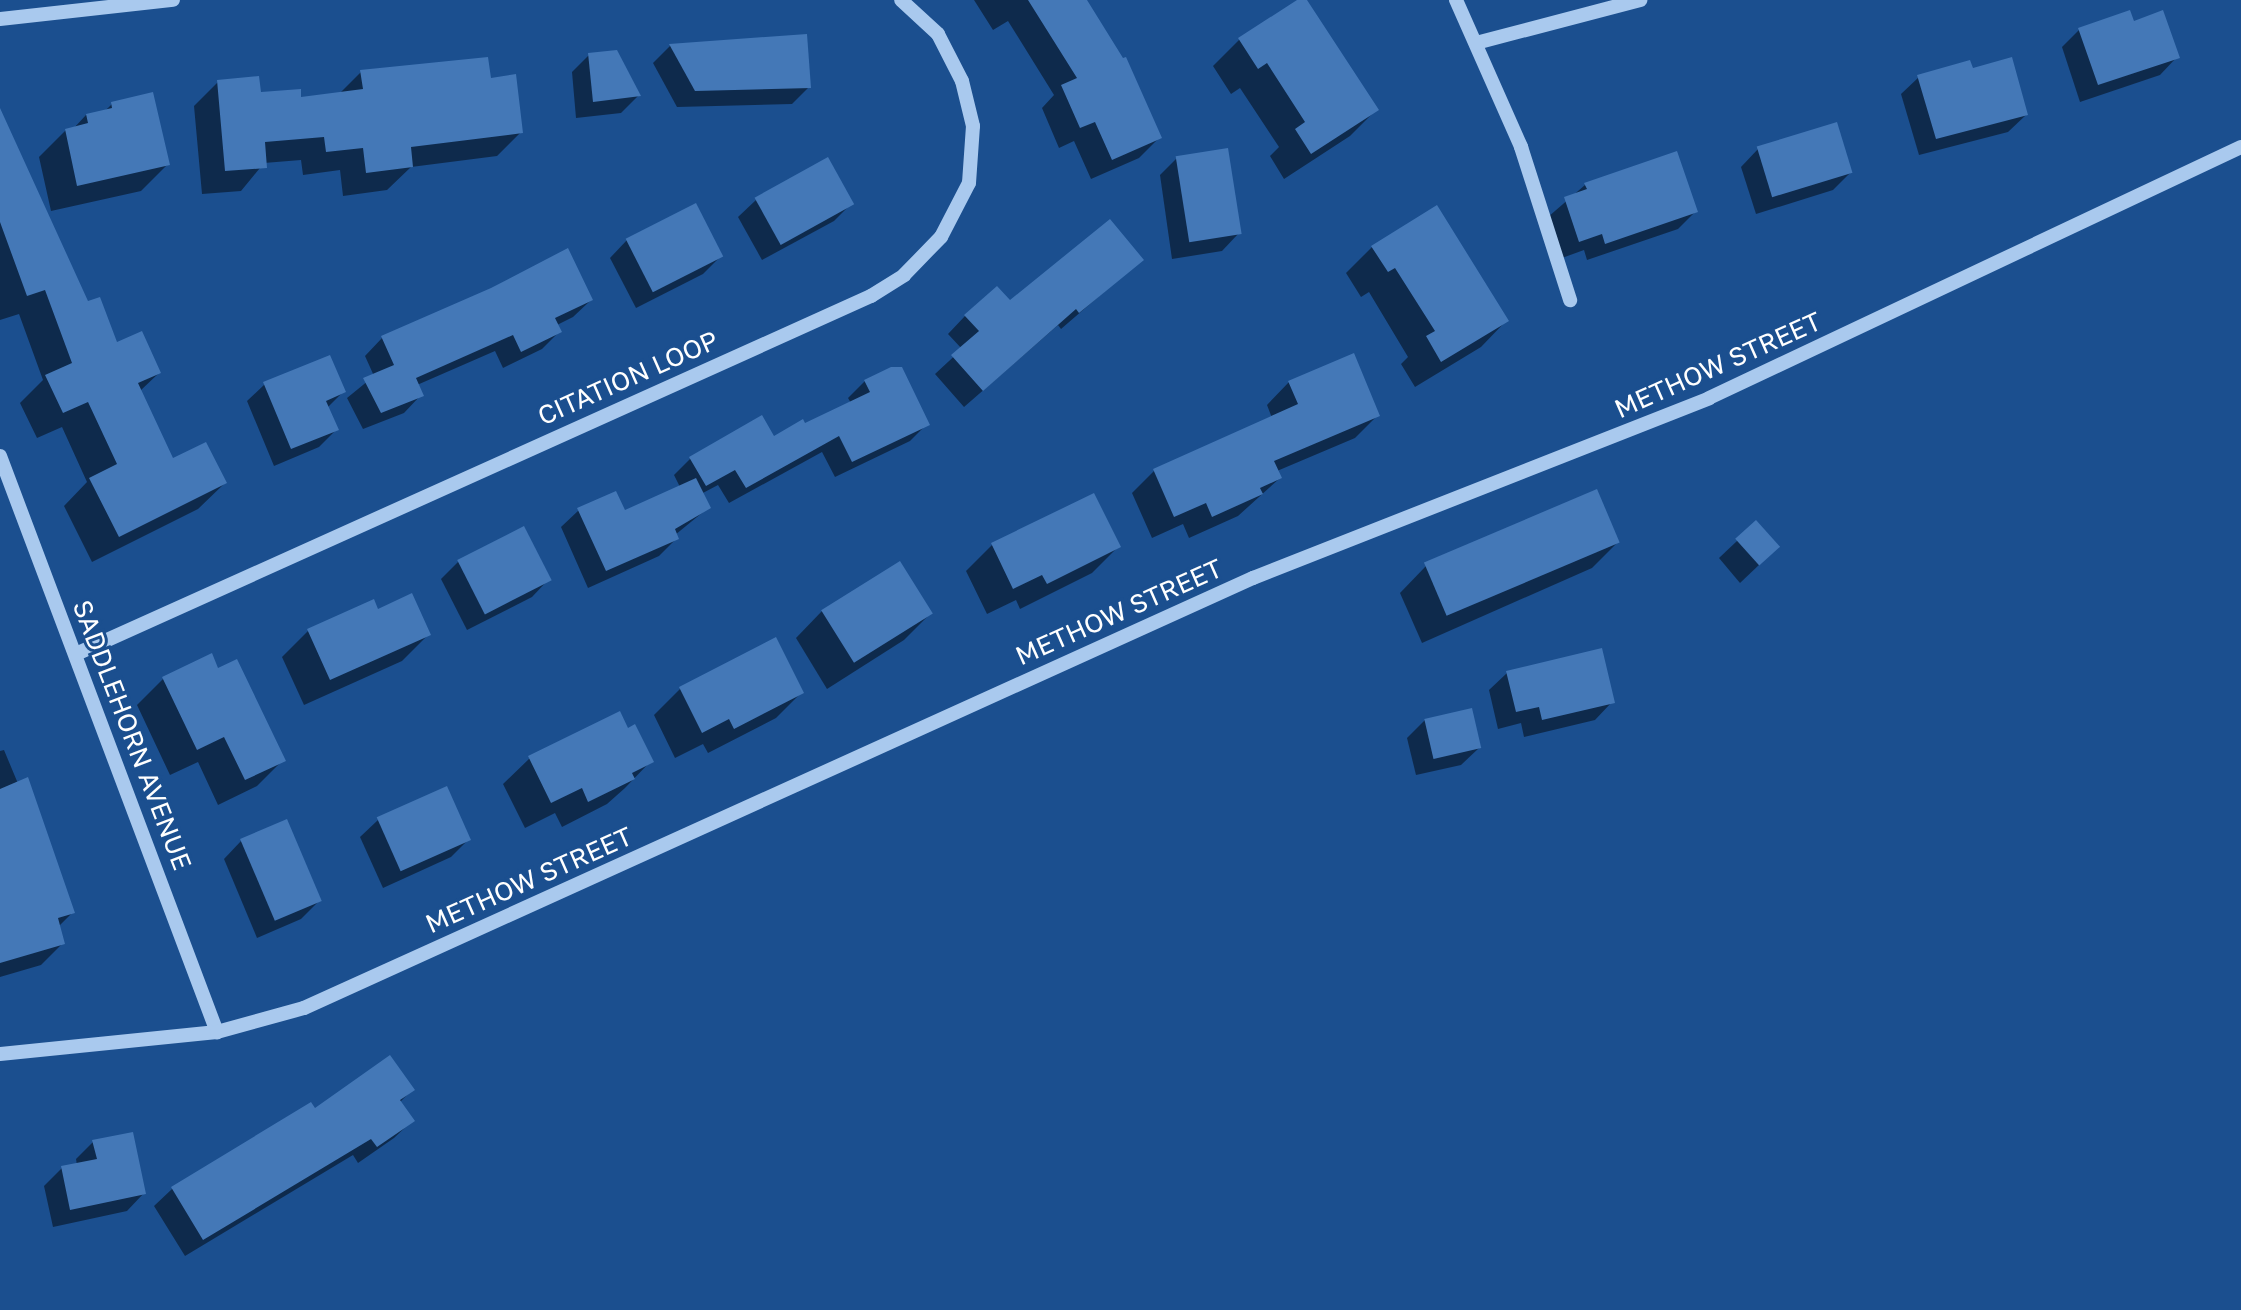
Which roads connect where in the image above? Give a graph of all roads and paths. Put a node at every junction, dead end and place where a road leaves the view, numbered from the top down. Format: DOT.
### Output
graph roads {
  1 [pos="173,0"];
  2 [pos="901,0"];
  3 [pos="1456,0"];
  4 [pos="1640,0"];
  5 [pos="0,19"];
  6 [pos="1476,43"];
  7 [pos="2241,147"];
  8 [pos="1570,300"];
  9 [pos="0,456"];
  10 [pos="76,654"];
  11 [pos="217,1032"];
  12 [pos="0,1054"];
  1 -- 5 [label="street"];
  2 -- 10 [label="street, CITATION LOOP"];
  3 -- 6 [label="street"];
  4 -- 6 [label="street"];
  6 -- 8 [label="street"];
  7 -- 11 [label="street, METHOW STREET"];
  9 -- 10 [label="street, SADDLEHORN AVENUE"];
  10 -- 11 [label="street, SADDLEHORN AVENUE"];
  11 -- 12 [label="street, METHOW STREET"];
}
